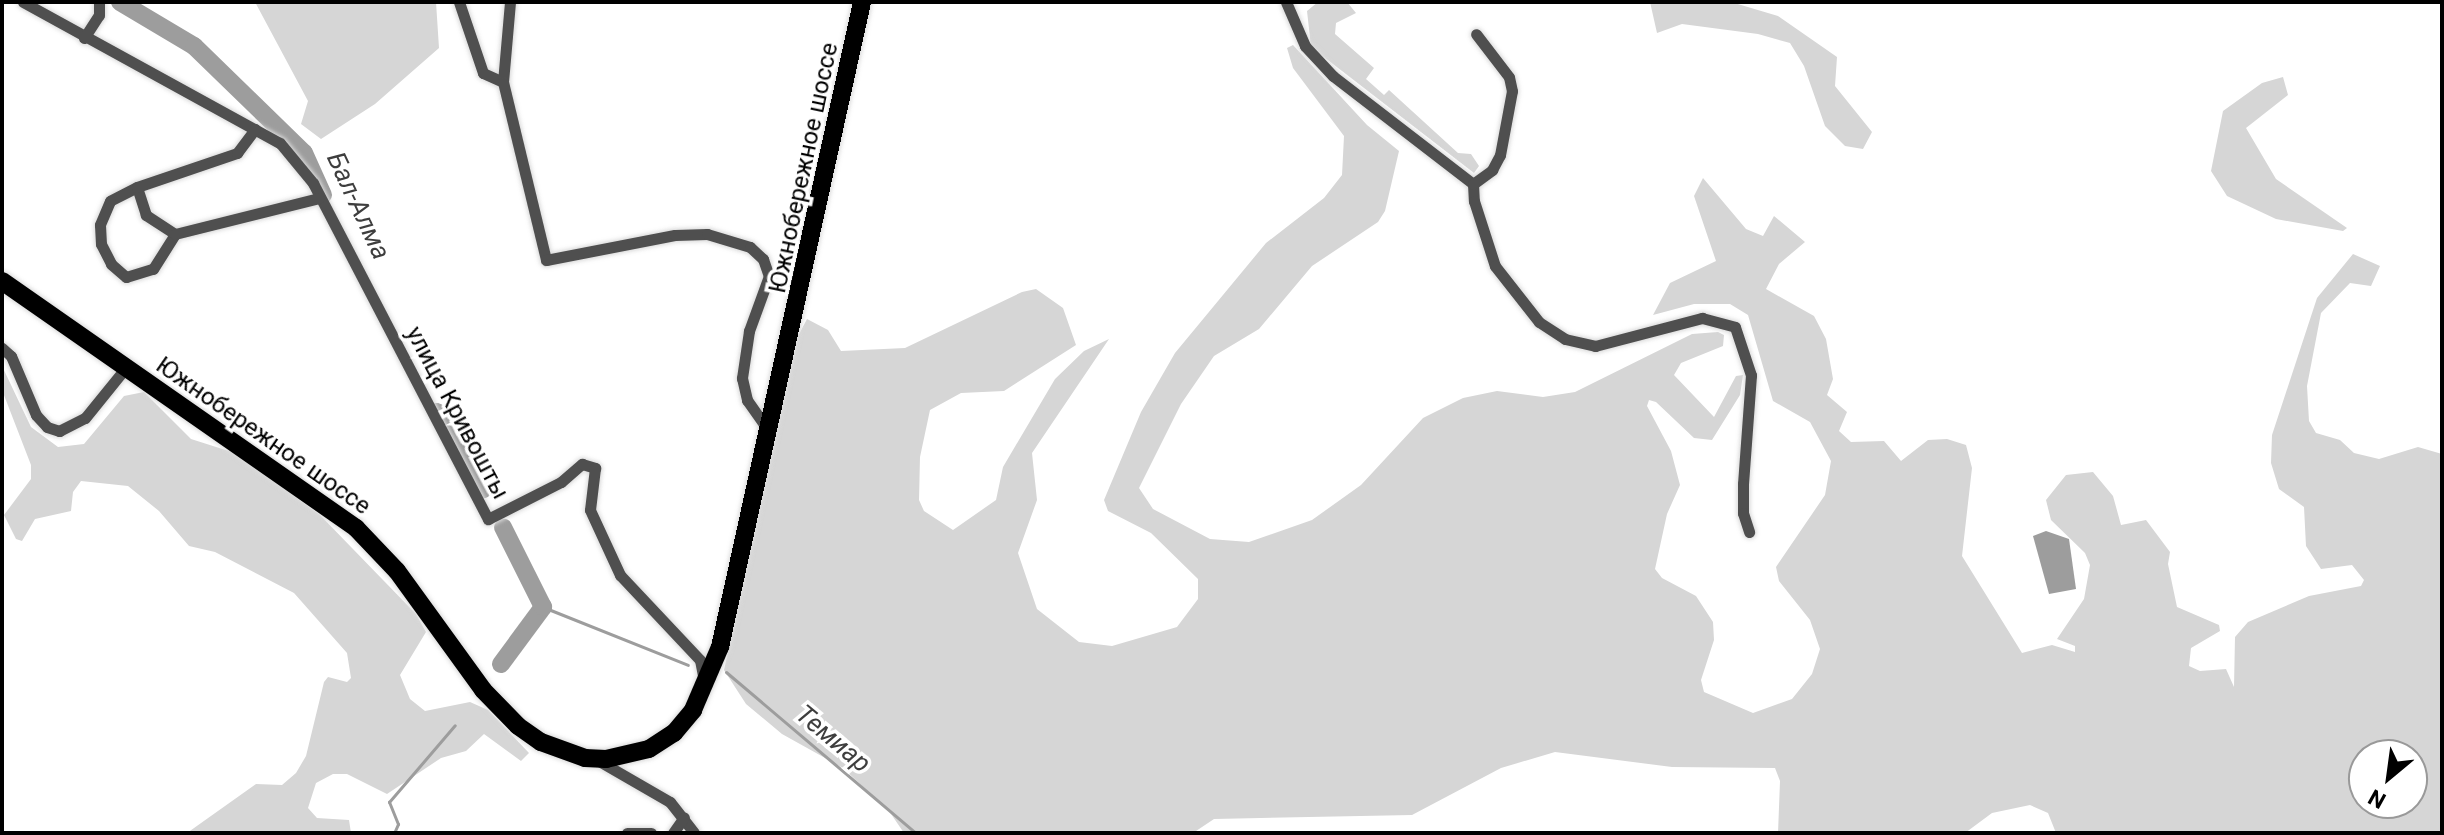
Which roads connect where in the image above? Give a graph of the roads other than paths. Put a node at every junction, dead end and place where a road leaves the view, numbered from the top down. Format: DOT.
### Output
graph roads {
  1 [pos="23,2"];
  2 [pos="99,2"];
  3 [pos="459,2"];
  4 [pos="510,2"];
  5 [pos="1286,2"];
  6 [pos="862,6"];
  7 [pos="1476,34"];
  8 [pos="84,38"];
  9 [pos="503,82"];
  10 [pos="255,129"];
  11 [pos="1473,184"];
  12 [pos="137,187"];
  13 [pos="319,198"];
  14 [pos="175,234"];
  15 [pos="2,281"];
  16 [pos="2,289"];
  17 [pos="2,348"];
  18 [pos="114,368"];
  19 [pos="155,392"];
  20 [pos="769,427"];
  21 [pos="1749,532"];
  22 [pos="707,690"];
  23 [pos="599,761"];
  24 [pos="684,817"];
  25 [pos="627,833"];
  26 [pos="651,833"];
  27 [pos="673,833"];
  28 [pos="694,833"];
  1 -- 8 [label="street, улица Кривошты"];
  2 -- 8 [label="street"];
  3 -- 9 [label="street"];
  4 -- 9 [label="street"];
  5 -- 11 [label="street"];
  6 -- 20 [label="highway, Южнобережное шоссе"];
  7 -- 11 [label="street"];
  8 -- 10 [label="street, улица Кривошты"];
  9 -- 20 [label="street"];
  10 -- 12 [label="street"];
  10 -- 13 [label="street, улица Кривошты"];
  11 -- 21 [label="street"];
  12 -- 14 [label="street"];
  12 -- 14 [label="street"];
  13 -- 14 [label="street"];
  13 -- 22 [label="street, улица Кривошты"];
  15 -- 18 [label="highway, Южнобережное шоссе"];
  16 -- 18 [label="highway, Южнобережное шоссе"];
  17 -- 18 [label="street"];
  18 -- 19 [label="highway, Южнобережное шоссе"];
  19 -- 22 [label="highway, Южнобережное шоссе"];
  19 -- 23 [label="highway, Южнобережное шоссе"];
  20 -- 22 [label="highway, Южнобережное шоссе"];
  22 -- 23 [label="highway, Южнобережное шоссе"];
  23 -- 24 [label="street"];
  24 -- 27 [label="street"];
  24 -- 28 [label="street"];
  25 -- 26 [label="street"];
}
